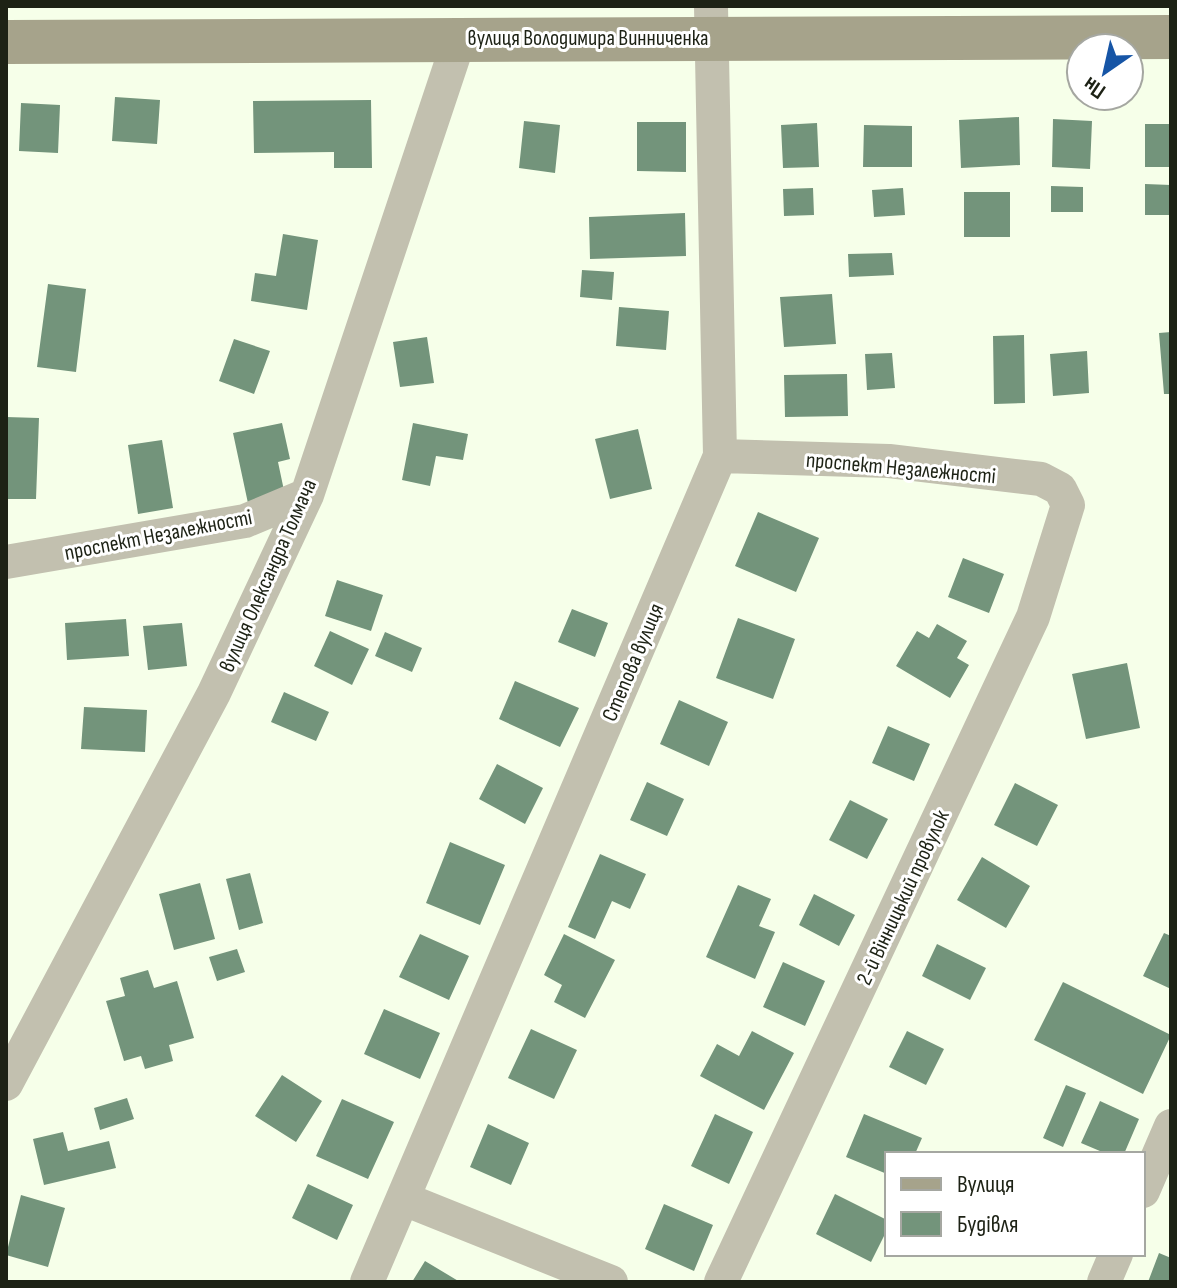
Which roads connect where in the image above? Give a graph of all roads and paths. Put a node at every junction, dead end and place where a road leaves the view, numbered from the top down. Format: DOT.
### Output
graph roads {
  1 [pos="711,22"];
  2 [pos="460,37"];
  3 [pos="1171,37"];
  4 [pos="6,42"];
  5 [pos="720,456"];
  6 [pos="307,495"];
  7 [pos="1068,505"];
  8 [pos="6,562"];
  9 [pos="6,1084"];
  10 [pos="1171,1126"];
  11 [pos="1145,1186"];
  12 [pos="404,1199"];
  13 [pos="1115,1256"];
  14 [pos="367,1282"];
  15 [pos="611,1282"];
  16 [pos="721,1282"];
  17 [pos="1104,1282"];
  1 -- 2 [label="main road, вулиця Володимира Винниченка"];
  1 -- 3 [label="main road, вулиця Володимира Винниченка"];
  1 -- 5 [label="street, Степова вулиця"];
  2 -- 4 [label="main road, вулиця Володимира Винниченка"];
  2 -- 6 [label="street, вулиця Олександра Толмача"];
  5 -- 7 [label="street, проспект Незалежності"];
  5 -- 12 [label="street, Степова вулиця"];
  6 -- 8 [label="street, проспект Незалежності"];
  6 -- 9 [label="street, вулиця Олександра Толмача"];
  7 -- 16 [label="street, 2-й Вінницький провулок"];
  10 -- 11 [label="street"];
  12 -- 14 [label="street, Степова вулиця"];
  12 -- 15 [label="street"];
  13 -- 17 [label="street"];
}
